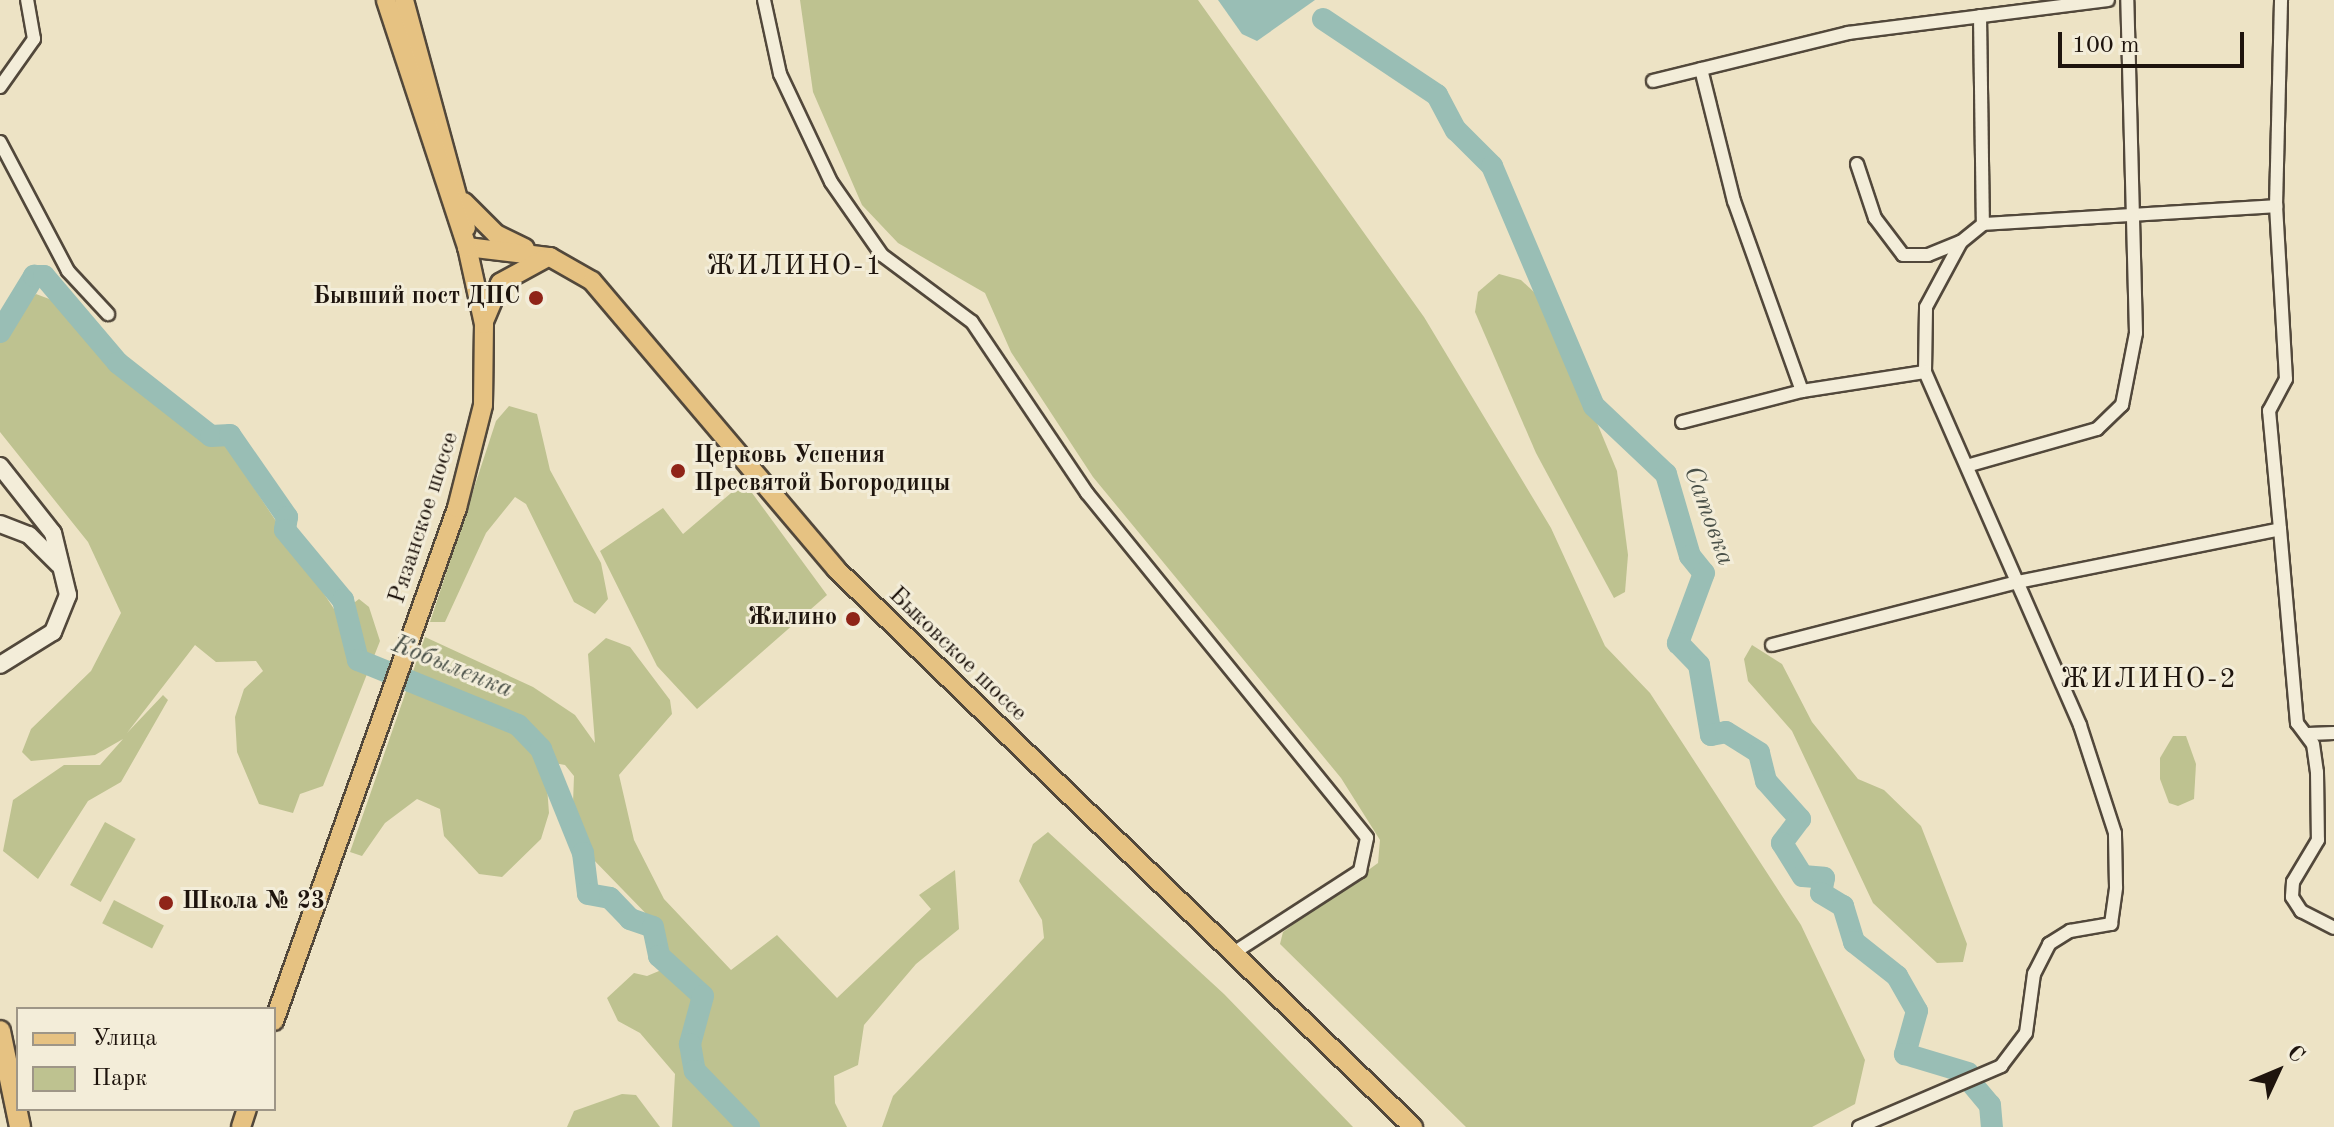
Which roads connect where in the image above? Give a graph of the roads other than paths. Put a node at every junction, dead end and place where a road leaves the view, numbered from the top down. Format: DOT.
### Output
graph roads {
  1 [pos="27,0"];
  2 [pos="386,0"];
  3 [pos="404,0"];
  4 [pos="764,0"];
  5 [pos="2108,0"];
  6 [pos="2127,0"];
  7 [pos="2281,0"];
  8 [pos="1980,16"];
  9 [pos="1701,69"];
  10 [pos="1653,81"];
  11 [pos="0,87"];
  12 [pos="0,142"];
  13 [pos="1857,164"];
  14 [pos="464,202"];
  15 [pos="2276,206"];
  16 [pos="2133,212"];
  17 [pos="1983,224"];
  18 [pos="1961,242"];
  19 [pos="467,247"];
  20 [pos="550,257"];
  21 [pos="108,314"];
  22 [pos="484,324"];
  23 [pos="1925,372"];
  24 [pos="1802,391"];
  25 [pos="1682,422"];
  26 [pos="1970,465"];
  27 [pos="0,466"];
  28 [pos="0,524"];
  29 [pos="2280,529"];
  30 [pos="66,577"];
  31 [pos="2018,582"];
  32 [pos="1772,645"];
  33 [pos="0,665"];
  34 [pos="2334,733"];
  35 [pos="2308,734"];
  36 [pos="2334,928"];
  37 [pos="1235,952"];
  38 [pos="276,1015"];
  39 [pos="0,1031"];
  40 [pos="10,1072"];
  41 [pos="16,1094"];
  42 [pos="16,1100"];
  43 [pos="1413,1127"];
  44 [pos="1859,1127"];
  1 -- 11 [label="street"];
  2 -- 19 [label="main road, Рязанское шоссе"];
  3 -- 14 [label="main road, Рязанское шоссе"];
  4 -- 37 [label="street"];
  5 -- 8 [label="street"];
  6 -- 16 [label="street"];
  7 -- 15 [label="street"];
  8 -- 9 [label="street"];
  8 -- 17 [label="street"];
  9 -- 10 [label="street"];
  9 -- 24 [label="street"];
  12 -- 21 [label="street"];
  13 -- 18 [label="street"];
  14 -- 19 [label="main road, Рязанское шоссе"];
  14 -- 20 [label="main road"];
  15 -- 16 [label="street"];
  15 -- 29 [label="street"];
  16 -- 17 [label="street"];
  16 -- 26 [label="street"];
  17 -- 18 [label="street"];
  18 -- 23 [label="street"];
  19 -- 20 [label="main road, Быковское шоссе"];
  19 -- 22 [label="main road, Рязанское шоссе"];
  20 -- 22 [label="main road"];
  20 -- 37 [label="main road, Быковское шоссе"];
  22 -- 38 [label="main road, Рязанское шоссе"];
  23 -- 24 [label="street"];
  23 -- 26 [label="street"];
  24 -- 25 [label="street"];
  26 -- 31 [label="street"];
  27 -- 30 [label="main road"];
  28 -- 30 [label="main road"];
  29 -- 31 [label="street"];
  29 -- 35 [label="street"];
  30 -- 33 [label="main road"];
  31 -- 32 [label="street"];
  31 -- 44 [label="street"];
  34 -- 35 [label="street"];
  35 -- 36 [label="street"];
  37 -- 43 [label="main road, Быковское шоссе"];
  39 -- 40 [label="highway"];
  40 -- 41 [label="main road"];
  40 -- 42 [label="highway"];
}
